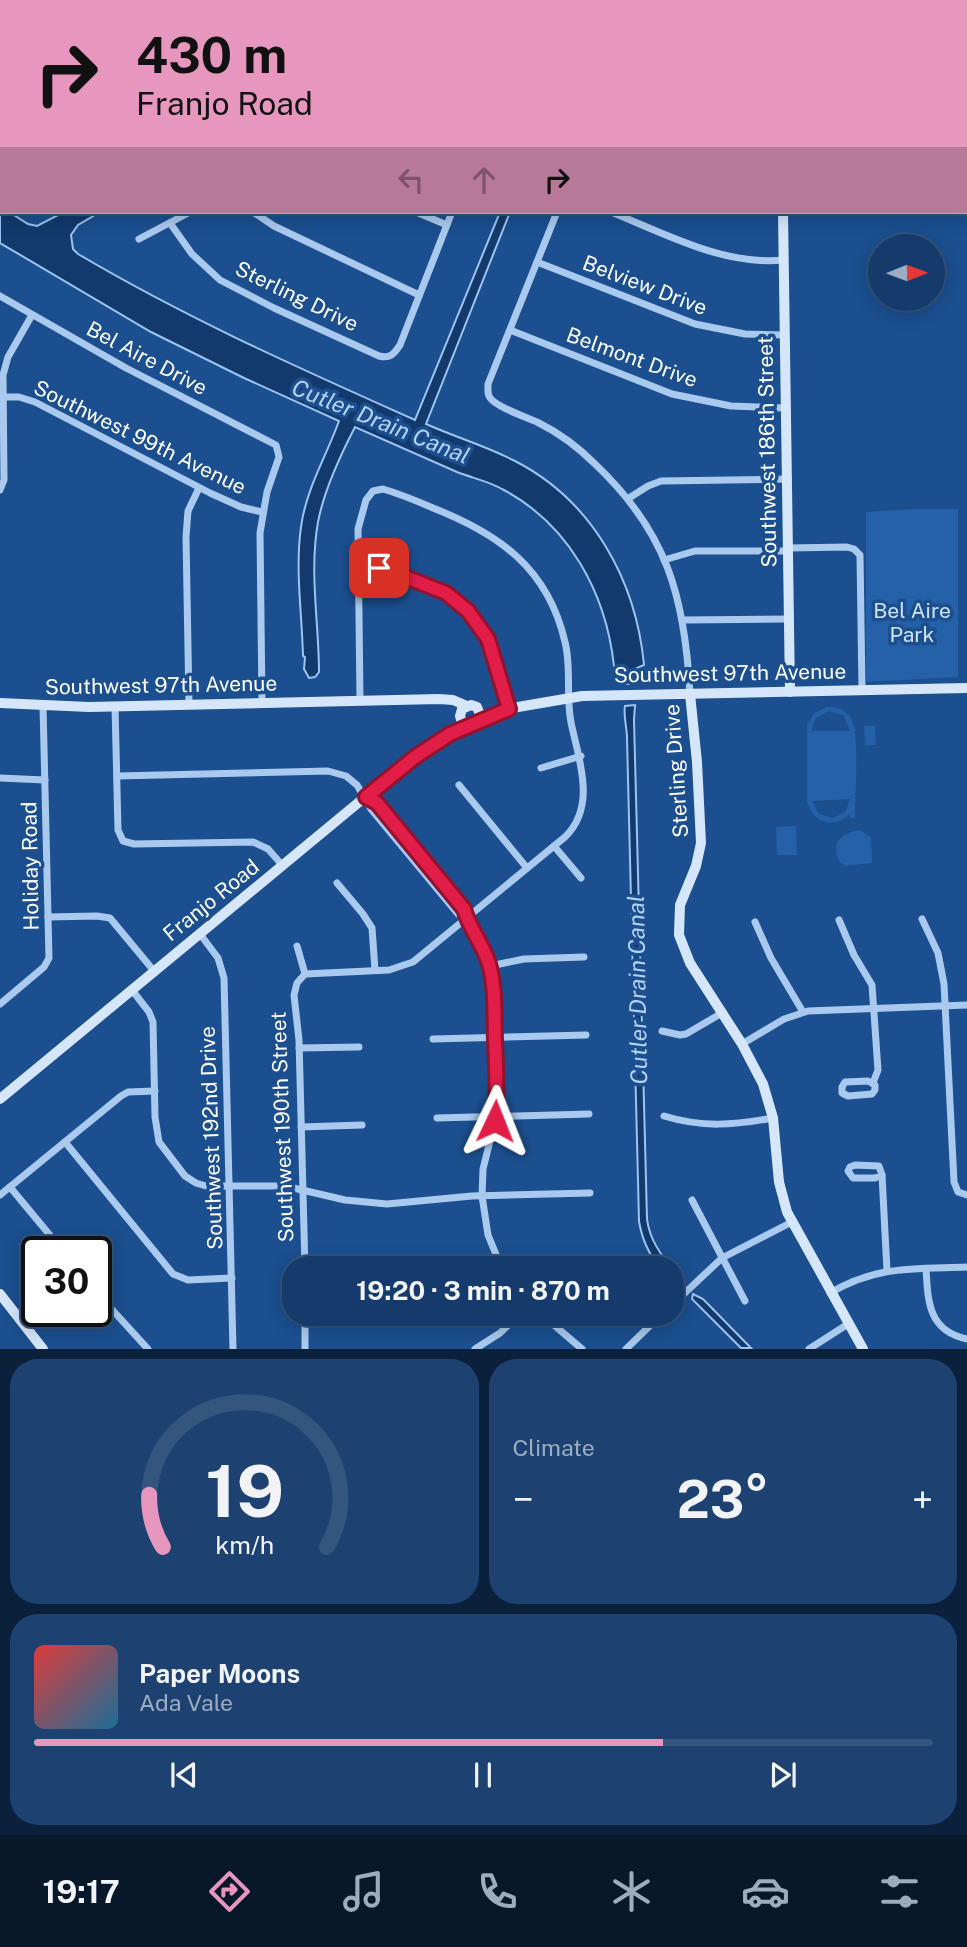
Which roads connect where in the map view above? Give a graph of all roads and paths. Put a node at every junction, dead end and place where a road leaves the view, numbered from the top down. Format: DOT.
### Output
graph roads {
  1 [pos="186,214"];
  2 [pos="256,214"];
  3 [pos="421,214"];
  4 [pos="451,214"];
  5 [pos="556,214"];
  6 [pos="616,214"];
  7 [pos="783,214"];
  8 [pos="170,222"];
  9 [pos="447,225"];
  10 [pos="139,239"];
  11 [pos="784,260"];
  12 [pos="537,262"];
  13 [pos="419,295"];
  14 [pos="0,296"];
  15 [pos="32,315"];
  16 [pos="510,330"];
  17 [pos="785,335"];
  18 [pos="2,397"];
  19 [pos="786,408"];
  20 [pos="788,479"];
  21 [pos="199,488"];
  22 [pos="0,490"];
  23 [pos="629,498"];
  24 [pos="262,512"];
  25 [pos="788,549"];
  26 [pos="664,560"];
  27 [pos="357,568"];
  28 [pos="789,618"];
  29 [pos="684,620"];
  30 [pos="967,688"];
  31 [pos="862,690"];
  32 [pos="790,692"];
  33 [pos="691,694"];
  34 [pos="569,697"];
  35 [pos="360,701"];
  36 [pos="262,702"];
  37 [pos="0,703"];
  38 [pos="189,704"];
  39 [pos="43,706"];
  40 [pos="115,706"];
  41 [pos="509,709"];
  42 [pos="497,713"];
  43 [pos="467,717"];
  44 [pos="581,756"];
  45 [pos="541,768"];
  46 [pos="117,776"];
  47 [pos="0,778"];
  48 [pos="45,780"];
  49 [pos="459,785"];
  50 [pos="366,797"];
  51 [pos="554,846"];
  52 [pos="283,866"];
  53 [pos="527,868"];
  54 [pos="581,878"];
  55 [pos="337,883"];
  56 [pos="48,917"];
  57 [pos="467,918"];
  58 [pos="922,919"];
  59 [pos="839,920"];
  60 [pos="755,922"];
  61 [pos="200,934"];
  62 [pos="297,946"];
  63 [pos="584,957"];
  64 [pos="490,966"];
  65 [pos="375,970"];
  66 [pos="155,971"];
  67 [pos="305,974"];
  68 [pos="132,990"];
  69 [pos="0,1004"];
  70 [pos="967,1005"];
  71 [pos="946,1006"];
  72 [pos="875,1009"];
  73 [pos="803,1012"];
  74 [pos="722,1013"];
  75 [pos="662,1031"];
  76 [pos="586,1035"];
  77 [pos="495,1038"];
  78 [pos="433,1039"];
  79 [pos="742,1044"];
  80 [pos="359,1047"];
  81 [pos="299,1048"];
  82 [pos="873,1083"];
  83 [pos="155,1091"];
  84 [pos="0,1098"];
  85 [pos="589,1114"];
  86 [pos="495,1116"];
  87 [pos="664,1116"];
  88 [pos="437,1118"];
  89 [pos="773,1118"];
  90 [pos="362,1125"];
  91 [pos="301,1127"];
  92 [pos="65,1142"];
  93 [pos="882,1175"];
  94 [pos="230,1185"];
  95 [pos="10,1187"];
  96 [pos="303,1190"];
  97 [pos="590,1194"];
  98 [pos="0,1195"];
  99 [pos="967,1195"];
  100 [pos="482,1196"];
  101 [pos="692,1200"];
  102 [pos="792,1222"];
  103 [pos="51,1236"];
  104 [pos="305,1256"];
  105 [pos="496,1256"];
  106 [pos="722,1258"];
  107 [pos="967,1267"];
  108 [pos="926,1269"];
  109 [pos="887,1271"];
  110 [pos="232,1278"];
  111 [pos="684,1293"];
  112 [pos="830,1293"];
  113 [pos="0,1294"];
  114 [pos="745,1301"];
  115 [pos="0,1303"];
  116 [pos="112,1311"];
  117 [pos="848,1324"];
  118 [pos="305,1326"];
  119 [pos="507,1326"];
  120 [pos="555,1326"];
  121 [pos="650,1326"];
  122 [pos="967,1339"];
  123 [pos="41,1349"];
  124 [pos="148,1349"];
  125 [pos="233,1349"];
  126 [pos="305,1349"];
  127 [pos="475,1349"];
  128 [pos="582,1349"];
  129 [pos="626,1349"];
  130 [pos="809,1349"];
  131 [pos="863,1349"];
  1 -- 8 [label="street"];
  2 -- 13 [label="street"];
  3 -- 9 [label="street"];
  4 -- 9 [label="street"];
  5 -- 12 [label="street"];
  6 -- 11 [label="street"];
  7 -- 11 [label="street, Southwest 186th Street"];
  8 -- 10 [label="street"];
  8 -- 13 [label="street, Sterling Drive"];
  9 -- 13 [label="street"];
  11 -- 17 [label="street, Southwest 186th Street"];
  12 -- 16 [label="street"];
  12 -- 17 [label="street, Belview Drive"];
  14 -- 15 [label="street, Bel Aire Drive"];
  15 -- 18 [label="street"];
  15 -- 24 [label="street, Bel Aire Drive"];
  16 -- 19 [label="street, Belmont Drive"];
  16 -- 23 [label="street, Sterling Drive"];
  17 -- 19 [label="street, Southwest 186th Street"];
  18 -- 21 [label="street, Southwest 99th Avenue"];
  18 -- 22 [label="street"];
  19 -- 20 [label="street, Southwest 186th Street"];
  20 -- 23 [label="street"];
  20 -- 25 [label="street, Southwest 186th Street"];
  21 -- 24 [label="street, Southwest 99th Avenue"];
  21 -- 38 [label="street"];
  23 -- 26 [label="street, Sterling Drive"];
  24 -- 36 [label="street"];
  25 -- 26 [label="street"];
  25 -- 28 [label="street, Southwest 186th Street"];
  25 -- 31 [label="street"];
  26 -- 29 [label="street, Sterling Drive"];
  27 -- 34 [label="street"];
  27 -- 35 [label="street"];
  27 -- 41 [label="street"];
  28 -- 29 [label="street"];
  28 -- 32 [label="street, Southwest 186th Street"];
  29 -- 33 [label="street, Sterling Drive"];
  30 -- 31 [label="street, Southwest 97th Avenue"];
  31 -- 32 [label="street, Southwest 97th Avenue"];
  32 -- 33 [label="street, Southwest 97th Avenue"];
  33 -- 34 [label="street, Southwest 97th Avenue"];
  33 -- 74 [label="street, Sterling Drive"];
  34 -- 41 [label="street, Southwest 97th Avenue"];
  34 -- 44 [label="street"];
  35 -- 36 [label="street, Southwest 97th Avenue"];
  35 -- 43 [label="street, Southwest 97th Avenue"];
  36 -- 38 [label="street, Southwest 97th Avenue"];
  37 -- 39 [label="street, Southwest 97th Avenue"];
  38 -- 40 [label="street, Southwest 97th Avenue"];
  39 -- 40 [label="street, Southwest 97th Avenue"];
  39 -- 48 [label="street, Holiday Road"];
  40 -- 46 [label="street"];
  41 -- 42 [label="street, Southwest 97th Avenue"];
  42 -- 43 [label="street, Southwest 97th Avenue"];
  42 -- 43 [label="street, Southwest 97th Avenue"];
  43 -- 50 [label="street, Franjo Road"];
  44 -- 45 [label="street"];
  44 -- 51 [label="street"];
  46 -- 50 [label="street"];
  46 -- 52 [label="street"];
  47 -- 48 [label="street"];
  48 -- 56 [label="street, Holiday Road"];
  49 -- 53 [label="street"];
  50 -- 52 [label="street, Franjo Road"];
  50 -- 57 [label="street"];
  51 -- 53 [label="street"];
  51 -- 54 [label="street"];
  52 -- 61 [label="street, Franjo Road"];
  53 -- 57 [label="street"];
  55 -- 65 [label="street"];
  56 -- 66 [label="street"];
  56 -- 69 [label="street, Holiday Road"];
  57 -- 64 [label="street"];
  57 -- 65 [label="street"];
  58 -- 71 [label="street"];
  59 -- 72 [label="street"];
  60 -- 73 [label="street"];
  61 -- 66 [label="street, Franjo Road"];
  61 -- 94 [label="street, Southwest 192nd Drive"];
  62 -- 67 [label="street"];
  63 -- 64 [label="street"];
  64 -- 77 [label="street"];
  65 -- 67 [label="street"];
  66 -- 68 [label="street, Franjo Road"];
  67 -- 81 [label="street, Southwest 190th Street"];
  68 -- 83 [label="street"];
  68 -- 84 [label="street, Franjo Road"];
  70 -- 71 [label="street"];
  71 -- 72 [label="street"];
  71 -- 99 [label="street"];
  72 -- 73 [label="street"];
  72 -- 82 [label="street"];
  73 -- 79 [label="street"];
  74 -- 75 [label="street"];
  74 -- 79 [label="street, Sterling Drive"];
  76 -- 77 [label="street"];
  77 -- 78 [label="street"];
  77 -- 86 [label="street"];
  79 -- 89 [label="street, Sterling Drive"];
  80 -- 81 [label="street"];
  81 -- 91 [label="street, Southwest 190th Street"];
  83 -- 92 [label="street"];
  83 -- 94 [label="street"];
  85 -- 86 [label="street"];
  86 -- 88 [label="street"];
  86 -- 100 [label="street"];
  87 -- 89 [label="street"];
  89 -- 102 [label="street, Sterling Drive"];
  90 -- 91 [label="street"];
  91 -- 96 [label="street, Southwest 190th Street"];
  92 -- 95 [label="street"];
  92 -- 110 [label="street"];
  93 -- 109 [label="street"];
  94 -- 96 [label="street"];
  94 -- 110 [label="street, Southwest 192nd Drive"];
  95 -- 98 [label="street"];
  95 -- 103 [label="street"];
  96 -- 100 [label="street"];
  96 -- 104 [label="street, Southwest 190th Street"];
  97 -- 100 [label="street"];
  100 -- 105 [label="street"];
  101 -- 106 [label="street"];
  102 -- 106 [label="street"];
  102 -- 112 [label="street, Sterling Drive"];
  106 -- 111 [label="street"];
  106 -- 114 [label="street"];
  107 -- 108 [label="street"];
  108 -- 109 [label="street"];
  108 -- 122 [label="street"];
  109 -- 112 [label="street"];
  110 -- 125 [label="street, Southwest 192nd Drive"];
  112 -- 117 [label="street, Sterling Drive"];
  113 -- 123 [label="street"];
  115 -- 123 [label="street"];
  116 -- 124 [label="street"];
  117 -- 130 [label="street"];
  117 -- 131 [label="street, Sterling Drive"];
  118 -- 126 [label="street"];
  119 -- 127 [label="street"];
  120 -- 128 [label="street"];
  121 -- 129 [label="street"];
}
